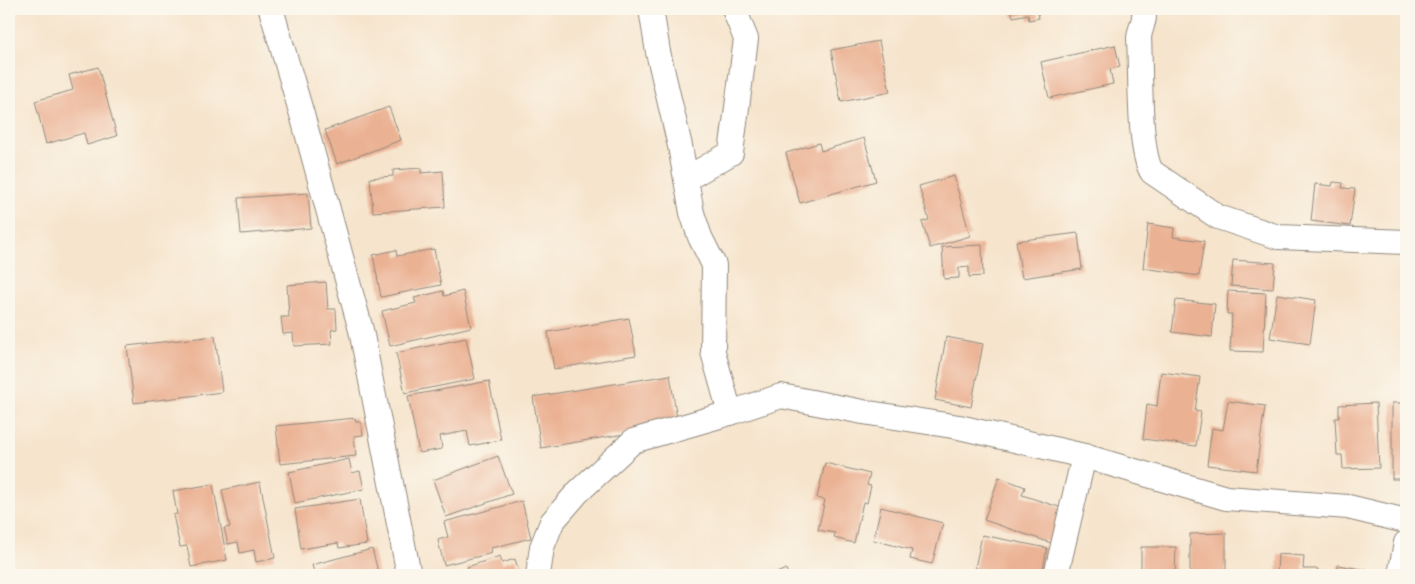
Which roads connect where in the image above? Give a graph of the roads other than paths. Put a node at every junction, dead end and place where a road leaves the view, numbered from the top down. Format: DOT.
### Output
graph roads {
  1 [pos="271,9"];
  2 [pos="651,9"];
  3 [pos="734,9"];
  4 [pos="1144,9"];
  5 [pos="686,180"];
  6 [pos="1406,242"];
  7 [pos="730,413"];
  8 [pos="1084,456"];
  9 [pos="1406,521"];
  10 [pos="1406,544"];
  11 [pos="409,575"];
  12 [pos="538,575"];
  13 [pos="1056,575"];
  14 [pos="1400,575"];
  1 -- 11 [label="street"];
  2 -- 5 [label="street"];
  3 -- 5 [label="street"];
  4 -- 6 [label="street"];
  5 -- 7 [label="street"];
  7 -- 8 [label="street"];
  7 -- 12 [label="street"];
  8 -- 9 [label="street"];
  8 -- 13 [label="street"];
  10 -- 14 [label="street"];
}
